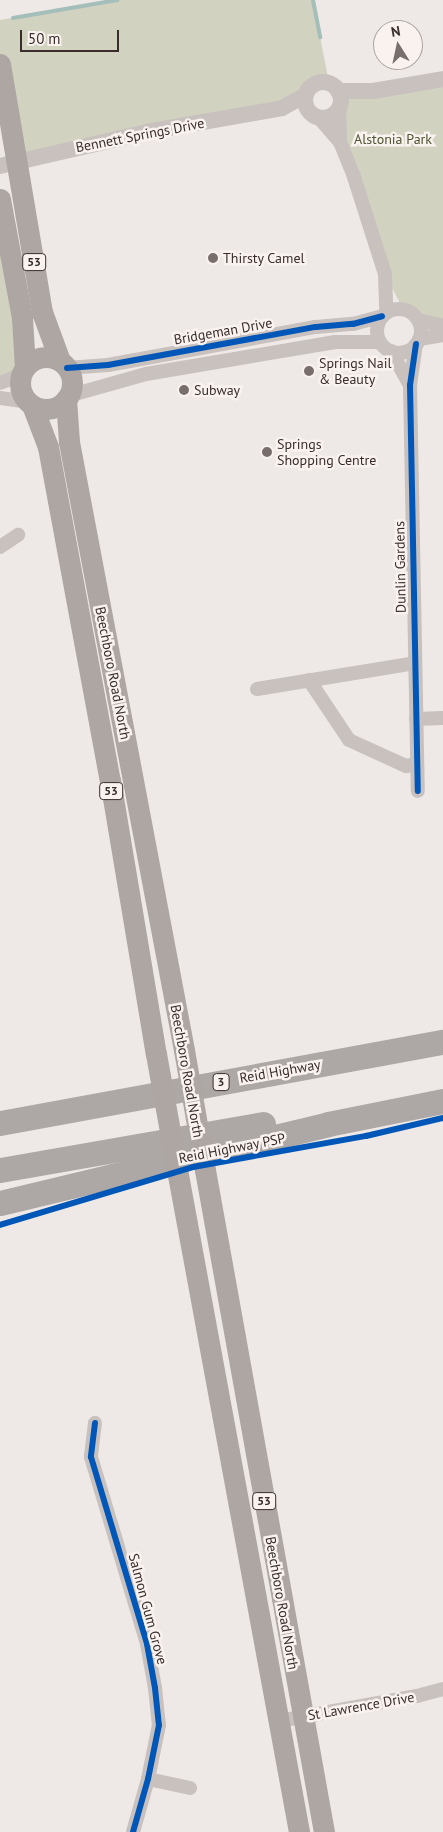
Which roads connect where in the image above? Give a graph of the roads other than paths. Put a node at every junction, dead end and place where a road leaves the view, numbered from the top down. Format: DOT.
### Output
graph roads {
  1 [pos="0,64"];
  2 [pos="443,79"];
  3 [pos="305,95"];
  4 [pos="340,100"];
  5 [pos="282,108"];
  6 [pos="314,115"];
  7 [pos="340,142"];
  8 [pos="8,164"];
  9 [pos="0,199"];
  10 [pos="385,274"];
  11 [pos="403,309"];
  12 [pos="384,314"];
  13 [pos="418,320"];
  14 [pos="443,326"];
  15 [pos="443,335"];
  16 [pos="418,341"];
  17 [pos="380,342"];
  18 [pos="391,351"];
  19 [pos="116,363"];
  20 [pos="64,365"];
  21 [pos="23,371"];
  22 [pos="146,374"];
  23 [pos="0,383"];
  24 [pos="410,385"];
  25 [pos="67,397"];
  26 [pos="0,398"];
  27 [pos="30,403"];
  28 [pos="18,535"];
  29 [pos="0,547"];
  30 [pos="415,663"];
  31 [pos="309,680"];
  32 [pos="257,689"];
  33 [pos="443,718"];
  34 [pos="416,719"];
  35 [pos="417,764"];
  36 [pos="418,791"];
  37 [pos="443,1042"];
  38 [pos="443,1096"];
  39 [pos="443,1101"];
  40 [pos="0,1122"];
  41 [pos="0,1170"];
  42 [pos="0,1203"];
  43 [pos="95,1422"];
  44 [pos="443,1689"];
  45 [pos="302,1716"];
  46 [pos="279,1721"];
  47 [pos="148,1779"];
  48 [pos="190,1788"];
  49 [pos="133,1832"];
  50 [pos="299,1832"];
  51 [pos="324,1832"];
  1 -- 8 [label="main road, 53"];
  2 -- 4 [label="street"];
  3 -- 4 [label="street"];
  3 -- 5 [label="street, Bennett Springs Drive"];
  3 -- 6 [label="street"];
  4 -- 6 [label="street"];
  4 -- 7 [label="street"];
  5 -- 6 [label="street, Bennett Springs Drive"];
  5 -- 8 [label="street, Bennett Springs Drive"];
  6 -- 7 [label="street"];
  7 -- 10 [label="street"];
  8 -- 20 [label="main road, 53"];
  9 -- 21 [label="main road, 53"];
  10 -- 11 [label="street"];
  10 -- 12 [label="street"];
  11 -- 12 [label="street"];
  11 -- 13 [label="street"];
  12 -- 17 [label="street"];
  12 -- 19 [label="street, Bridgeman Drive"];
  13 -- 14 [label="street"];
  13 -- 16 [label="street"];
  15 -- 16 [label="street"];
  16 -- 18 [label="street"];
  16 -- 24 [label="street, Dunlin Gardens"];
  17 -- 18 [label="street"];
  17 -- 22 [label="street"];
  18 -- 24 [label="street, Dunlin Gardens"];
  19 -- 20 [label="street, Bridgeman Drive"];
  19 -- 22 [label="street"];
  20 -- 21 [label="main road"];
  20 -- 25 [label="main road, 53"];
  21 -- 23 [label="street"];
  21 -- 27 [label="main road, 53"];
  22 -- 25 [label="street"];
  24 -- 30 [label="street, Dunlin Gardens"];
  25 -- 27 [label="main road"];
  25 -- 45 [label="main road, Beechboro Road North / 53, bridge"];
  26 -- 27 [label="street"];
  27 -- 46 [label="main road, Beechboro Road North / 53, bridge"];
  28 -- 29 [label="street"];
  30 -- 31 [label="street"];
  30 -- 34 [label="street, Dunlin Gardens"];
  31 -- 32 [label="street"];
  31 -- 35 [label="street"];
  33 -- 34 [label="street"];
  34 -- 35 [label="street, Dunlin Gardens"];
  35 -- 36 [label="street, Dunlin Gardens"];
  37 -- 40 [label="highway, Reid Highway / 3"];
  38 -- 41 [label="highway"];
  39 -- 42 [label="highway"];
  43 -- 47 [label="street, Salmon Gum Grove"];
  44 -- 45 [label="street, St Lawrence Drive"];
  45 -- 46 [label="street, St Lawrence Drive"];
  45 -- 51 [label="main road, Beechboro Road North / 53"];
  46 -- 50 [label="main road, Beechboro Road North / 53"];
  47 -- 48 [label="street"];
  47 -- 49 [label="street, Salmon Gum Grove"];
}
